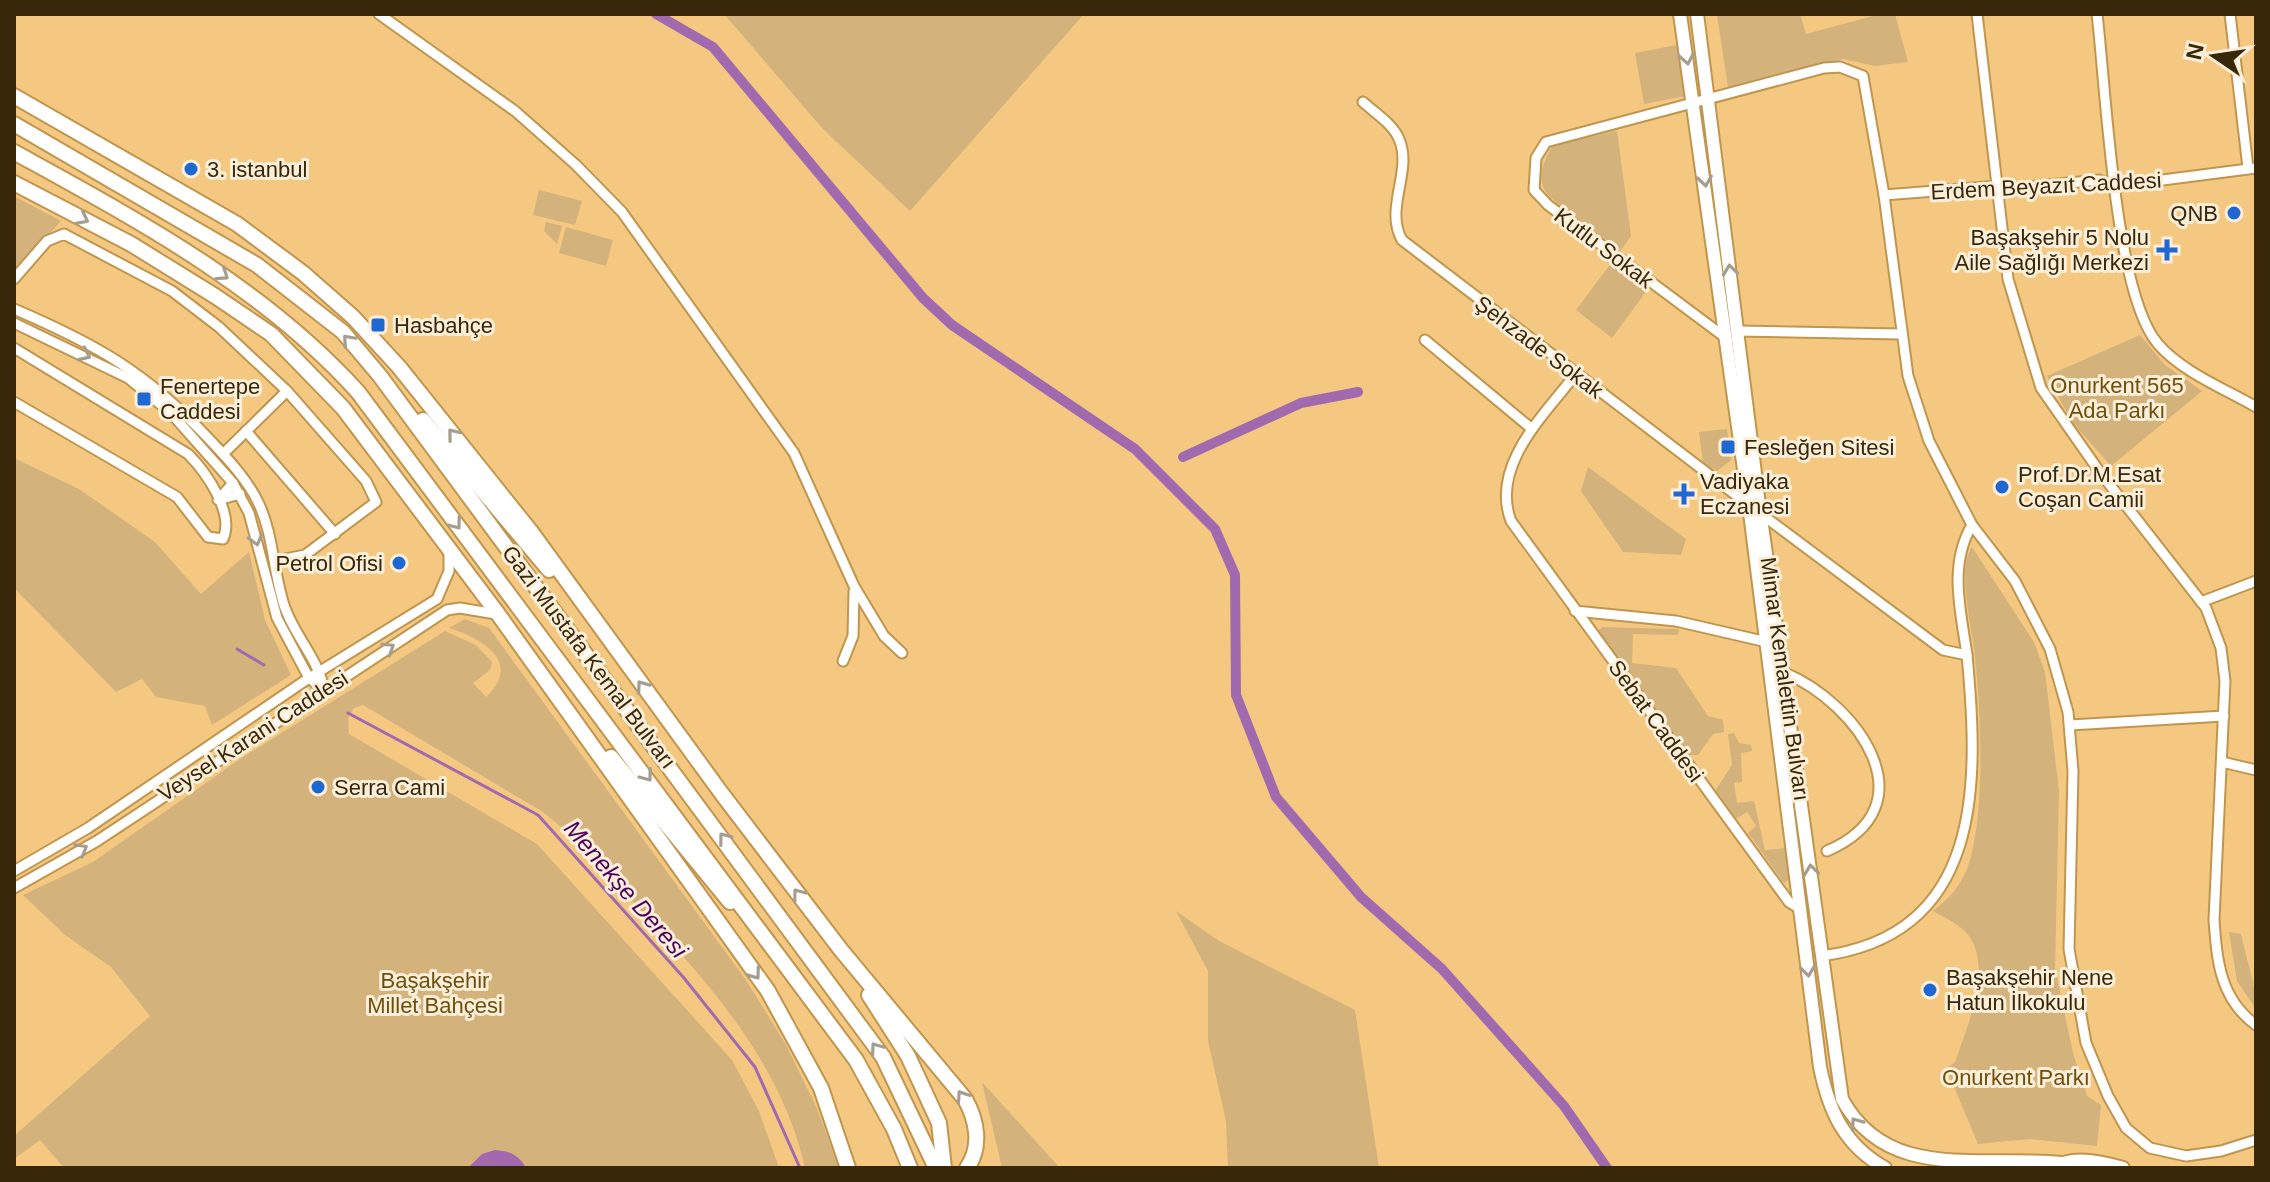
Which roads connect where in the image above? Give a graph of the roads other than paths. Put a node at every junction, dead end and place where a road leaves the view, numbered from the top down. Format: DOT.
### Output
graph roads {
  1 [pos="379,14"];
  2 [pos="1680,14"];
  3 [pos="1697,14"];
  4 [pos="1977,14"];
  5 [pos="2097,14"];
  6 [pos="2230,14"];
  7 [pos="14,96"];
  8 [pos="1363,102"];
  9 [pos="1701,102"];
  10 [pos="14,124"];
  11 [pos="14,152"];
  12 [pos="2252,168"];
  13 [pos="14,183"];
  14 [pos="1999,186"];
  15 [pos="2116,186"];
  16 [pos="1884,195"];
  17 [pos="14,279"];
  18 [pos="14,309"];
  19 [pos="14,323"];
  20 [pos="1900,334"];
  21 [pos="1732,335"];
  22 [pos="1425,340"];
  23 [pos="14,348"];
  24 [pos="1575,375"];
  25 [pos="380,376"];
  26 [pos="287,391"];
  27 [pos="14,402"];
  28 [pos="2256,407"];
  29 [pos="14,411"];
  30 [pos="41,417"];
  31 [pos="1532,429"];
  32 [pos="246,431"];
  33 [pos="223,454"];
  34 [pos="233,483"];
  35 [pos="240,494"];
  36 [pos="218,500"];
  37 [pos="1749,505"];
  38 [pos="1761,514"];
  39 [pos="1972,525"];
  40 [pos="335,534"];
  41 [pos="449,548"];
  42 [pos="275,561"];
  43 [pos="2256,581"];
  44 [pos="854,586"];
  45 [pos="2201,602"];
  46 [pos="1575,611"];
  47 [pos="498,614"];
  48 [pos="601,630"];
  49 [pos="1767,642"];
  50 [pos="1781,648"];
  51 [pos="902,653"];
  52 [pos="1967,655"];
  53 [pos="843,661"];
  54 [pos="321,670"];
  55 [pos="1785,673"];
  56 [pos="309,678"];
  57 [pos="324,690"];
  58 [pos="2224,716"];
  59 [pos="2070,725"];
  60 [pos="2222,762"];
  61 [pos="2256,770"];
  62 [pos="1827,851"];
  63 [pos="14,871"];
  64 [pos="14,888"];
  65 [pos="1800,909"];
  66 [pos="841,950"];
  67 [pos="777,952"];
  68 [pos="1821,956"];
  69 [pos="2256,1025"];
  70 [pos="2256,1140"];
  71 [pos="839,1141"];
  72 [pos="2093,1165"];
  73 [pos="2058,1166"];
  74 [pos="848,1168"];
  75 [pos="859,1168"];
  76 [pos="910,1168"];
  77 [pos="936,1168"];
  78 [pos="944,1168"];
  79 [pos="967,1168"];
  80 [pos="1885,1168"];
  81 [pos="2123,1168"];
  1 -- 44 [label="street"];
  2 -- 9 [label="main road, one-way"];
  3 -- 9 [label="main road"];
  4 -- 14 [label="street"];
  5 -- 15 [label="street"];
  6 -- 12 [label="street"];
  48 -- 7 [label="highway, one-way"];
  8 -- 24 [label="street, Şehzade Sokak"];
  9 -- 16 [label="street"];
  9 -- 21 [label="main road"];
  9 -- 21 [label="street, Kutlu Sokak"];
  25 -- 10 [label="highway, Gazi Mustafa Kemal Bulvarı, one-way"];
  11 -- 67 [label="highway, Gazi Mustafa Kemal Bulvarı, one-way"];
  12 -- 15 [label="street, Erdem Beyazıt Caddesi"];
  13 -- 41 [label="highway, one-way"];
  14 -- 15 [label="street, Erdem Beyazıt Caddesi"];
  14 -- 16 [label="street, Erdem Beyazıt Caddesi"];
  14 -- 45 [label="street"];
  15 -- 28 [label="street"];
  16 -- 20 [label="street"];
  17 -- 26 [label="street"];
  18 -- 33 [label="street"];
  19 -- 34 [label="street, one-way"];
  20 -- 21 [label="street"];
  20 -- 39 [label="street"];
  21 -- 37 [label="main road"];
  21 -- 38 [label="main road, Mimar Kemalettin Bulvarı"];
  22 -- 31 [label="street"];
  23 -- 36 [label="street"];
  24 -- 31 [label="street"];
  24 -- 37 [label="street, Şehzade Sokak"];
  25 -- 48 [label="highway"];
  77 -- 25 [label="highway, Gazi Mustafa Kemal Bulvarı, one-way"];
  26 -- 32 [label="street"];
  26 -- 40 [label="street"];
  27 -- 30 [label="street"];
  29 -- 30 [label="street"];
  30 -- 36 [label="street"];
  31 -- 46 [label="street, Sebat Caddesi"];
  32 -- 33 [label="street"];
  32 -- 40 [label="street"];
  33 -- 42 [label="street"];
  34 -- 35 [label="street"];
  34 -- 36 [label="street"];
  35 -- 36 [label="street"];
  35 -- 56 [label="street, one-way"];
  37 -- 38 [label="main road"];
  37 -- 49 [label="main road"];
  38 -- 50 [label="main road, Mimar Kemalettin Bulvarı"];
  38 -- 52 [label="street"];
  39 -- 52 [label="street"];
  39 -- 59 [label="street"];
  40 -- 42 [label="street"];
  41 -- 47 [label="highway"];
  41 -- 54 [label="street, Veysel Karani Caddesi"];
  42 -- 54 [label="street"];
  43 -- 45 [label="street"];
  44 -- 51 [label="street"];
  44 -- 53 [label="street"];
  45 -- 58 [label="street"];
  46 -- 49 [label="street"];
  46 -- 65 [label="street, Sebat Caddesi"];
  57 -- 47 [label="street, Veysel Karani Caddesi, one-way"];
  47 -- 67 [label="highway"];
  47 -- 71 [label="highway, one-way"];
  66 -- 48 [label="highway, one-way"];
  49 -- 50 [label="main road"];
  49 -- 65 [label="main road"];
  50 -- 55 [label="main road, Mimar Kemalettin Bulvarı"];
  52 -- 68 [label="street"];
  54 -- 56 [label="street, Veysel Karani Caddesi"];
  54 -- 57 [label="street"];
  55 -- 62 [label="street"];
  68 -- 55 [label="main road, Mimar Kemalettin Bulvarı, one-way"];
  56 -- 57 [label="street"];
  56 -- 63 [label="street, Veysel Karani Caddesi"];
  64 -- 57 [label="street, Veysel Karani Caddesi, one-way"];
  58 -- 59 [label="street"];
  58 -- 60 [label="street"];
  59 -- 70 [label="street"];
  60 -- 61 [label="street"];
  60 -- 69 [label="street"];
  65 -- 80 [label="main road, one-way"];
  66 -- 78 [label="highway"];
  79 -- 66 [label="highway, one-way"];
  67 -- 76 [label="highway, Gazi Mustafa Kemal Bulvarı"];
  73 -- 68 [label="main road, Mimar Kemalettin Bulvarı, one-way"];
  71 -- 74 [label="highway"];
  71 -- 75 [label="highway"];
  72 -- 73 [label="main road, Mimar Kemalettin Bulvarı"];
  72 -- 81 [label="main road"];
}
